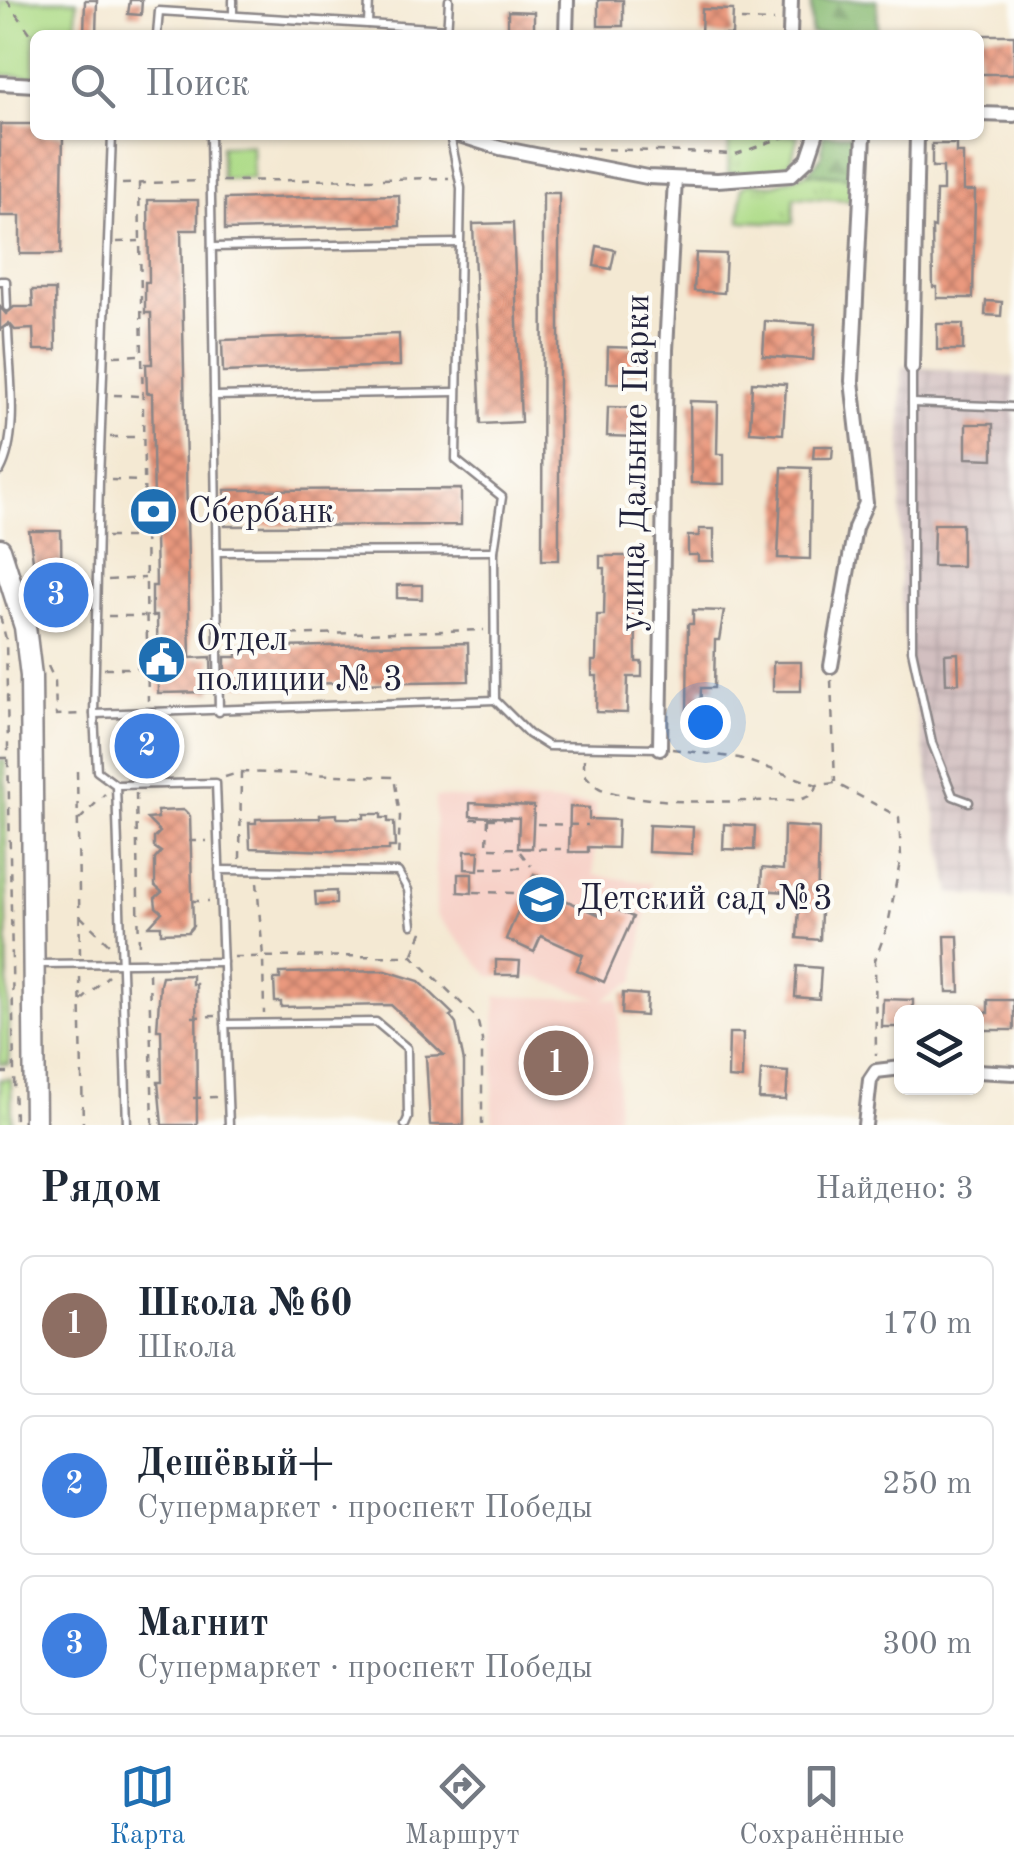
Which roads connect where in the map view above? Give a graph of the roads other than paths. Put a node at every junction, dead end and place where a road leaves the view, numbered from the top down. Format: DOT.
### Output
graph roads {
  1 [pos="234,0"];
  2 [pos="368,0"];
  3 [pos="449,0"];
  4 [pos="566,0"];
  5 [pos="791,0"];
  6 [pos="233,15"];
  7 [pos="368,24"];
  8 [pos="790,28"];
  9 [pos="158,30"];
  10 [pos="427,30"];
  11 [pos="447,30"];
  12 [pos="566,30"];
  13 [pos="0,83"];
  14 [pos="30,84"];
  15 [pos="984,114"];
  16 [pos="1014,114"];
  17 [pos="112,140"];
  18 [pos="210,140"];
  19 [pos="451,140"];
  20 [pos="484,140"];
  21 [pos="814,140"];
  22 [pos="864,140"];
  23 [pos="917,140"];
  24 [pos="675,180"];
  25 [pos="458,243"];
  26 [pos="212,247"];
  27 [pos="0,281"];
  28 [pos="7,307"];
  29 [pos="8,330"];
  30 [pos="912,367"];
  31 [pos="456,392"];
  32 [pos="214,396"];
  33 [pos="912,403"];
  34 [pos="1014,407"];
  35 [pos="0,471"];
  36 [pos="0,549"];
  37 [pos="494,551"];
  38 [pos="217,552"];
  39 [pos="0,588"];
  40 [pos="25,627"];
  41 [pos="830,666"];
  42 [pos="495,700"];
  43 [pos="219,712"];
  44 [pos="94,714"];
  45 [pos="660,748"];
  46 [pos="116,785"];
  47 [pos="969,802"];
  48 [pos="219,870"];
  49 [pos="412,925"];
  50 [pos="223,960"];
  51 [pos="120,962"];
  52 [pos="33,964"];
  53 [pos="225,1020"];
  54 [pos="894,1069"];
  55 [pos="984,1071"];
  56 [pos="1014,1072"];
  57 [pos="35,1125"];
  58 [pos="127,1125"];
  59 [pos="229,1125"];
  60 [pos="405,1125"];
  61 [pos="866,1125"];
  1 -- 6 [label="lane"];
  2 -- 7 [label="lane"];
  3 -- 11 [label="lane"];
  4 -- 12 [label="street"];
  5 -- 8 [label="street"];
  6 -- 7 [label="lane"];
  6 -- 9 [label="lane"];
  7 -- 10 [label="lane"];
  13 -- 14 [label="street"];
  15 -- 16 [label="street"];
  17 -- 44 [label="lane"];
  18 -- 26 [label="lane"];
  19 -- 25 [label="lane"];
  20 -- 24 [label="street"];
  21 -- 24 [label="street"];
  22 -- 41 [label="street"];
  23 -- 30 [label="street"];
  24 -- 45 [label="street, улица Дальние Парки"];
  25 -- 26 [label="lane"];
  25 -- 31 [label="lane"];
  26 -- 32 [label="lane"];
  27 -- 28 [label="lane"];
  29 -- 35 [label="lane"];
  30 -- 33 [label="lane"];
  31 -- 32 [label="lane"];
  31 -- 37 [label="lane"];
  32 -- 38 [label="lane"];
  33 -- 34 [label="lane"];
  33 -- 47 [label="lane"];
  36 -- 40 [label="main road"];
  37 -- 38 [label="lane"];
  37 -- 42 [label="lane"];
  38 -- 43 [label="lane"];
  39 -- 40 [label="main road"];
  40 -- 52 [label="main road"];
  42 -- 43 [label="lane"];
  42 -- 45 [label="lane"];
  43 -- 44 [label="lane"];
  44 -- 46 [label="lane"];
  46 -- 48 [label="lane"];
  46 -- 51 [label="lane"];
  48 -- 49 [label="lane"];
  48 -- 50 [label="lane"];
  50 -- 51 [label="lane"];
  50 -- 53 [label="lane"];
  51 -- 52 [label="lane"];
  51 -- 58 [label="lane"];
  52 -- 57 [label="main road"];
  53 -- 59 [label="lane"];
  53 -- 60 [label="lane"];
  54 -- 61 [label="street"];
  55 -- 56 [label="street"];
}
